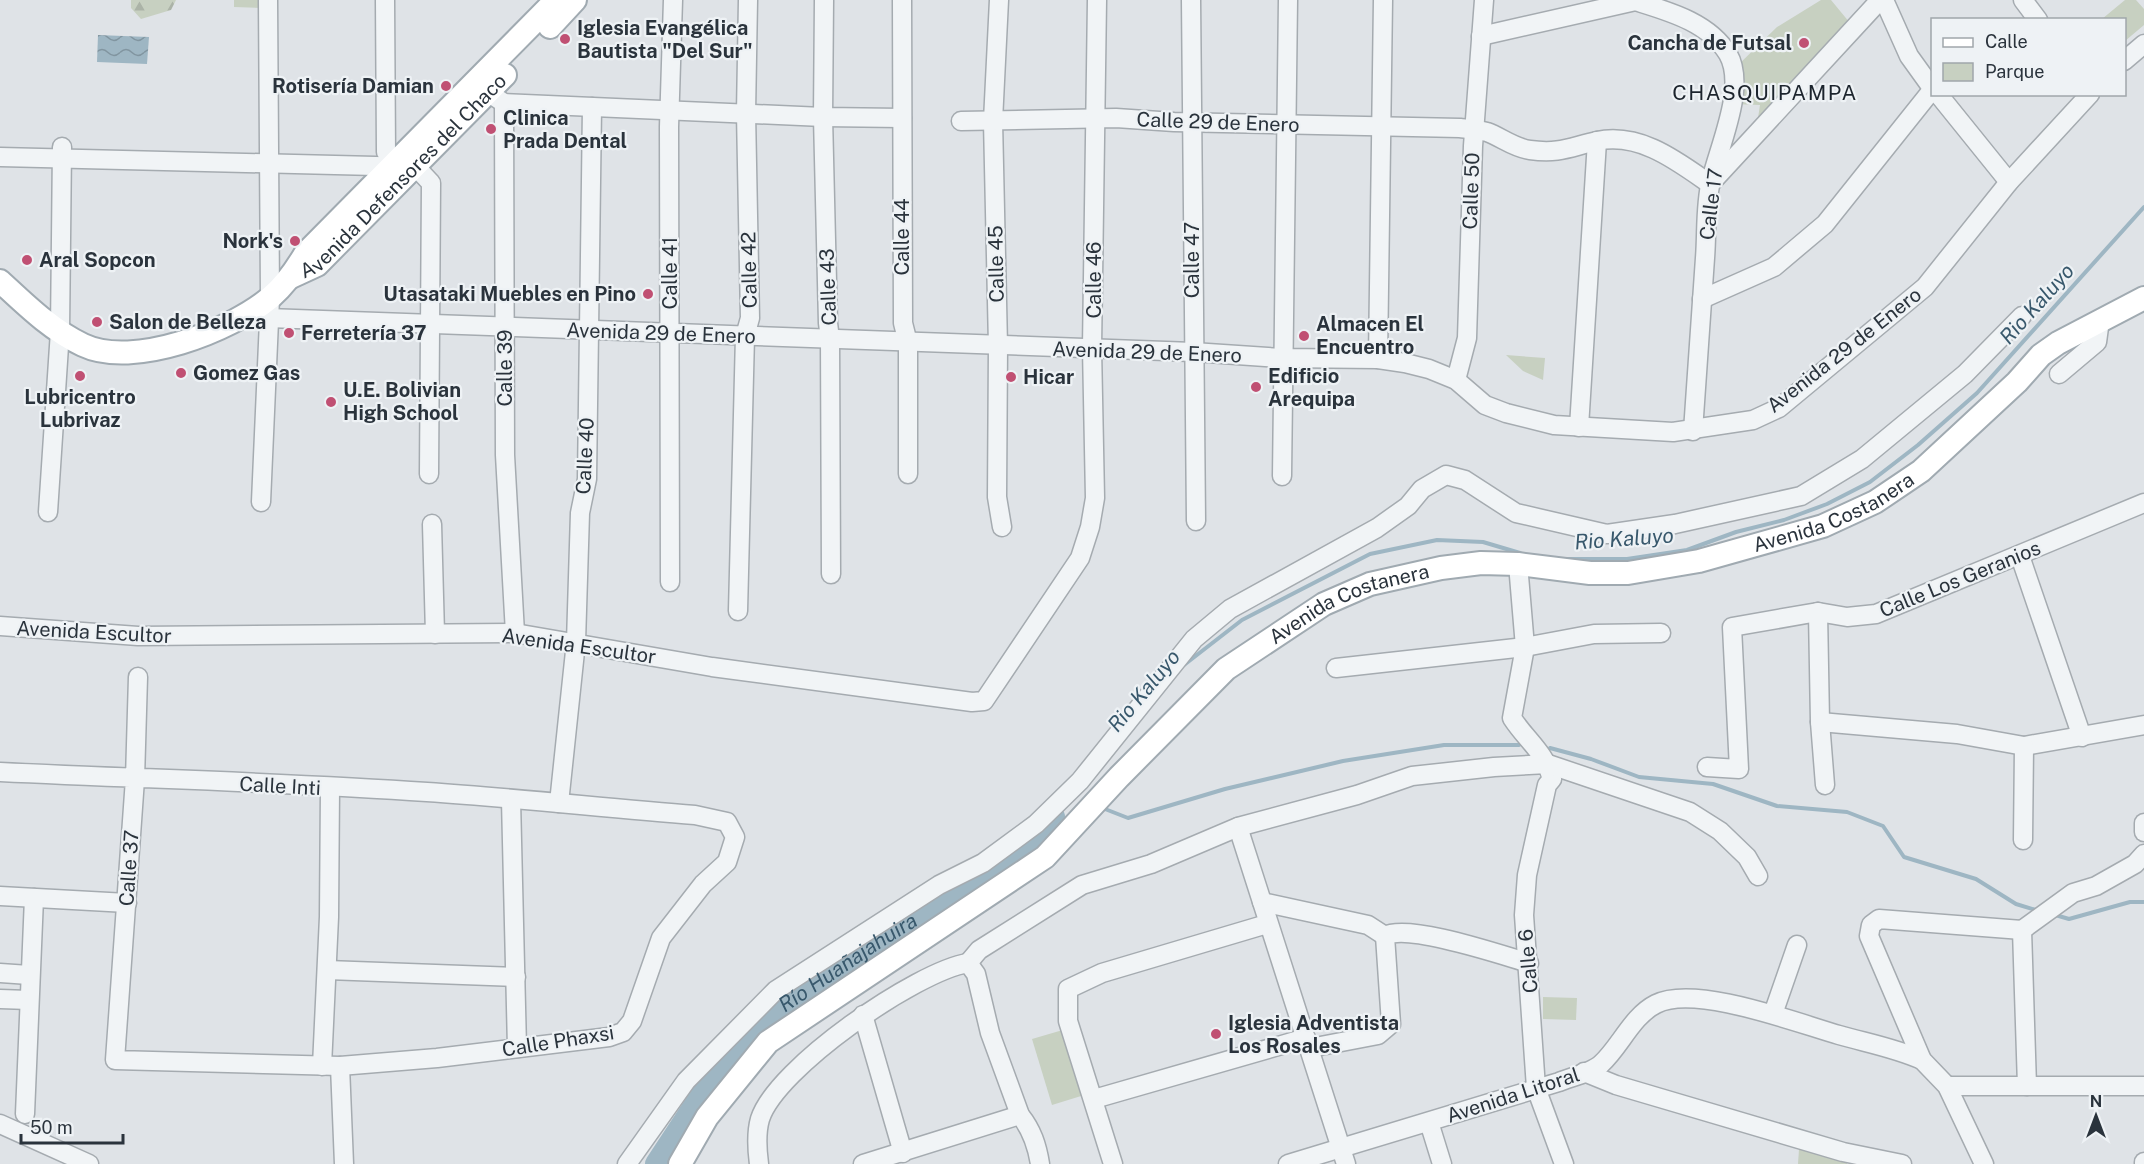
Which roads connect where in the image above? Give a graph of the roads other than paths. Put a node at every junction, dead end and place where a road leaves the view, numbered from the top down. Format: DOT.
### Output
graph roads {
  1 [pos="268,0"];
  2 [pos="386,0"];
  3 [pos="556,0"];
  4 [pos="575,0"];
  5 [pos="673,0"];
  6 [pos="748,0"];
  7 [pos="824,0"];
  8 [pos="902,0"];
  9 [pos="999,0"];
  10 [pos="1097,0"];
  11 [pos="1191,0"];
  12 [pos="1288,0"];
  13 [pos="1383,0"];
  14 [pos="1484,0"];
  15 [pos="1882,0"];
  16 [pos="2023,0"];
  17 [pos="1637,1"];
  18 [pos="2036,18"];
  19 [pos="1482,36"];
  20 [pos="2144,44"];
  21 [pos="2126,59"];
  22 [pos="1931,88"];
  23 [pos="1931,90"];
  24 [pos="489,93"];
  25 [pos="1940,96"];
  26 [pos="2088,96"];
  27 [pos="592,107"];
  28 [pos="670,110"];
  29 [pos="746,113"];
  30 [pos="823,117"];
  31 [pos="902,118"];
  32 [pos="1095,118"];
  33 [pos="961,121"];
  34 [pos="993,121"];
  35 [pos="1191,122"];
  36 [pos="1285,124"];
  37 [pos="1380,126"];
  38 [pos="1474,130"];
  39 [pos="1597,141"];
  40 [pos="63,153"];
  41 [pos="0,157"];
  42 [pos="269,162"];
  43 [pos="406,166"];
  44 [pos="2009,182"];
  45 [pos="1710,184"];
  46 [pos="0,280"];
  47 [pos="2144,297"];
  48 [pos="1702,299"];
  49 [pos="270,308"];
  50 [pos="2022,316"];
  51 [pos="2100,320"];
  52 [pos="431,325"];
  53 [pos="505,328"];
  54 [pos="60,331"];
  55 [pos="588,332"];
  56 [pos="671,334"];
  57 [pos="745,336"];
  58 [pos="830,339"];
  59 [pos="908,343"];
  60 [pos="998,346"];
  61 [pos="1092,348"];
  62 [pos="1193,352"];
  63 [pos="1281,358"];
  64 [pos="1378,359"];
  65 [pos="2059,374"];
  66 [pos="1456,380"];
  67 [pos="1579,427"];
  68 [pos="1693,431"];
  69 [pos="429,474"];
  70 [pos="908,474"];
  71 [pos="1281,476"];
  72 [pos="261,502"];
  73 [pos="2144,502"];
  74 [pos="48,512"];
  75 [pos="1196,521"];
  76 [pos="432,524"];
  77 [pos="1002,527"];
  78 [pos="2020,556"];
  79 [pos="1080,558"];
  80 [pos="1518,564"];
  81 [pos="831,574"];
  82 [pos="670,582"];
  83 [pos="738,611"];
  84 [pos="1818,612"];
  85 [pos="0,626"];
  86 [pos="515,633"];
  87 [pos="1661,633"];
  88 [pos="435,634"];
  89 [pos="576,642"];
  90 [pos="1525,647"];
  91 [pos="1336,668"];
  92 [pos="138,677"];
  93 [pos="1820,722"];
  94 [pos="2144,725"];
  95 [pos="2082,737"];
  96 [pos="2024,746"];
  97 [pos="1547,760"];
  98 [pos="1707,767"];
  99 [pos="0,772"];
  100 [pos="135,779"];
  101 [pos="1825,785"];
  102 [pos="330,788"];
  103 [pos="511,800"];
  104 [pos="559,803"];
  105 [pos="2144,823"];
  106 [pos="1238,827"];
  107 [pos="2144,832"];
  108 [pos="2023,840"];
  109 [pos="2144,854"];
  110 [pos="1758,876"];
  111 [pos="0,896"];
  112 [pos="34,898"];
  113 [pos="1262,902"];
  114 [pos="127,903"];
  115 [pos="1267,924"];
  116 [pos="2022,930"];
  117 [pos="1385,936"];
  118 [pos="1797,945"];
  119 [pos="968,963"];
  120 [pos="1529,963"];
  121 [pos="327,970"];
  122 [pos="0,974"];
  123 [pos="29,975"];
  124 [pos="516,977"];
  125 [pos="0,999"];
  126 [pos="28,1000"];
  127 [pos="1773,1014"];
  128 [pos="863,1015"];
  129 [pos="1308,1043"];
  130 [pos="517,1048"];
  131 [pos="115,1059"];
  132 [pos="1922,1059"];
  133 [pos="322,1066"];
  134 [pos="340,1066"];
  135 [pos="1584,1072"];
  136 [pos="1947,1086"];
  137 [pos="2026,1086"];
  138 [pos="2144,1086"];
  139 [pos="1536,1088"];
  140 [pos="1094,1099"];
  141 [pos="25,1114"];
  142 [pos="1020,1115"];
  143 [pos="1429,1122"];
  144 [pos="0,1124"];
  145 [pos="903,1153"];
  146 [pos="1344,1156"];
  147 [pos="1979,1163"];
  148 [pos="89,1164"];
  149 [pos="344,1164"];
  150 [pos="627,1164"];
  151 [pos="680,1164"];
  152 [pos="759,1164"];
  153 [pos="863,1164"];
  154 [pos="1040,1164"];
  155 [pos="1113,1164"];
  156 [pos="1288,1164"];
  157 [pos="1442,1164"];
  158 [pos="1564,1164"];
  159 [pos="1902,1164"];
  1 -- 42 [label="street"];
  2 -- 43 [label="street"];
  3 -- 24 [label="main road, Avenida Defensores del Chaco"];
  4 -- 24 [label="main road, Avenida Defensores del Chaco"];
  5 -- 28 [label="street, Calle 41"];
  6 -- 29 [label="street, Calle 42"];
  7 -- 30 [label="street, Calle 43"];
  8 -- 31 [label="street, Calle 44"];
  9 -- 34 [label="street, Calle 45"];
  10 -- 32 [label="street, Calle 46"];
  11 -- 35 [label="street, Calle 47"];
  12 -- 36 [label="street"];
  13 -- 37 [label="street"];
  14 -- 19 [label="street, Calle 50"];
  15 -- 22 [label="street"];
  15 -- 45 [label="street"];
  16 -- 18 [label="street"];
  17 -- 19 [label="street"];
  17 -- 45 [label="street, Calle 17"];
  19 -- 38 [label="street, Calle 50"];
  20 -- 21 [label="street"];
  23 -- 48 [label="street"];
  24 -- 27 [label="street"];
  24 -- 43 [label="main road, Avenida Defensores del Chaco"];
  24 -- 53 [label="street, Calle 39"];
  25 -- 44 [label="street"];
  26 -- 44 [label="street, Avenida 29 de Enero"];
  27 -- 28 [label="street"];
  27 -- 55 [label="street, Calle 40"];
  28 -- 29 [label="street"];
  28 -- 56 [label="street, Calle 41"];
  29 -- 30 [label="street"];
  29 -- 57 [label="street, Calle 42"];
  30 -- 31 [label="street"];
  30 -- 58 [label="street, Calle 43"];
  31 -- 59 [label="street, Calle 44"];
  32 -- 34 [label="street, Calle 29 de Enero"];
  32 -- 35 [label="street, Calle 29 de Enero"];
  32 -- 61 [label="street, Calle 46"];
  33 -- 34 [label="street, Calle 29 de Enero"];
  34 -- 60 [label="street, Calle 45"];
  35 -- 36 [label="street, Calle 29 de Enero"];
  35 -- 62 [label="street, Calle 47"];
  36 -- 37 [label="street, Calle 29 de Enero"];
  36 -- 63 [label="street"];
  37 -- 38 [label="street, Calle 29 de Enero"];
  37 -- 64 [label="street"];
  38 -- 39 [label="street, Calle 29 de Enero"];
  38 -- 66 [label="street, Calle 50"];
  39 -- 45 [label="street, Calle 29 de Enero"];
  39 -- 67 [label="street"];
  40 -- 41 [label="street"];
  40 -- 42 [label="street"];
  40 -- 54 [label="street"];
  42 -- 43 [label="street"];
  42 -- 49 [label="street"];
  43 -- 49 [label="main road, Avenida Defensores del Chaco"];
  43 -- 52 [label="street"];
  44 -- 68 [label="street, Avenida 29 de Enero"];
  45 -- 48 [label="street, Calle 17"];
  46 -- 54 [label="main road"];
  47 -- 51 [label="main road, Avenida Costanera"];
  48 -- 68 [label="street, Calle 17"];
  49 -- 52 [label="street, Avenida 29 de Enero"];
  49 -- 54 [label="main road"];
  49 -- 72 [label="street"];
  50 -- 150 [label="street"];
  51 -- 65 [label="street"];
  51 -- 80 [label="main road, Avenida Costanera"];
  52 -- 53 [label="street, Avenida 29 de Enero"];
  52 -- 69 [label="street"];
  53 -- 55 [label="street, Avenida 29 de Enero"];
  53 -- 86 [label="street, Calle 39"];
  54 -- 74 [label="street"];
  55 -- 56 [label="street, Avenida 29 de Enero"];
  55 -- 89 [label="street, Calle 40"];
  56 -- 57 [label="street, Avenida 29 de Enero"];
  56 -- 82 [label="street, Calle 41"];
  57 -- 58 [label="street, Avenida 29 de Enero"];
  57 -- 83 [label="street, Calle 42"];
  58 -- 59 [label="street, Avenida 29 de Enero"];
  58 -- 81 [label="street, Calle 43"];
  59 -- 60 [label="street, Avenida 29 de Enero"];
  59 -- 70 [label="street, Calle 44"];
  60 -- 61 [label="street, Avenida 29 de Enero"];
  60 -- 77 [label="street, Calle 45"];
  61 -- 62 [label="street, Avenida 29 de Enero"];
  61 -- 79 [label="street, Calle 46"];
  62 -- 63 [label="street, Avenida 29 de Enero"];
  62 -- 75 [label="street, Calle 47"];
  63 -- 64 [label="street, Avenida 29 de Enero"];
  63 -- 71 [label="street"];
  64 -- 66 [label="street, Avenida 29 de Enero"];
  66 -- 67 [label="street, Avenida 29 de Enero"];
  67 -- 68 [label="street, Avenida 29 de Enero"];
  73 -- 78 [label="street, Calle Los Geranios"];
  76 -- 88 [label="street"];
  78 -- 84 [label="street, Calle Los Geranios"];
  78 -- 95 [label="street"];
  79 -- 89 [label="street, Avenida Escultor"];
  80 -- 90 [label="street"];
  80 -- 151 [label="main road, Avenida Costanera"];
  84 -- 93 [label="street"];
  84 -- 98 [label="street, Calle Los Geranios"];
  85 -- 88 [label="street, Avenida Escultor"];
  86 -- 88 [label="street, Avenida Escultor"];
  86 -- 89 [label="street, Avenida Escultor"];
  87 -- 90 [label="street"];
  89 -- 104 [label="street, Calle 40"];
  90 -- 91 [label="street"];
  90 -- 97 [label="street"];
  92 -- 100 [label="street, Calle 37"];
  93 -- 96 [label="street"];
  93 -- 101 [label="street"];
  94 -- 95 [label="street"];
  95 -- 96 [label="street"];
  96 -- 108 [label="street"];
  97 -- 106 [label="street"];
  97 -- 110 [label="street"];
  97 -- 120 [label="street, Calle 6"];
  99 -- 100 [label="street, Calle Inti"];
  100 -- 102 [label="street, Calle Inti"];
  100 -- 114 [label="street, Calle 37"];
  102 -- 103 [label="street, Calle Inti"];
  102 -- 121 [label="street"];
  103 -- 104 [label="street, Calle Inti"];
  103 -- 124 [label="street"];
  104 -- 130 [label="street, Calle Phaxsi"];
  105 -- 107 [label="street"];
  106 -- 113 [label="street"];
  106 -- 119 [label="street"];
  109 -- 116 [label="street"];
  111 -- 112 [label="street"];
  112 -- 114 [label="street"];
  112 -- 123 [label="street"];
  113 -- 115 [label="street"];
  113 -- 117 [label="street"];
  114 -- 131 [label="street, Calle 37"];
  115 -- 129 [label="street"];
  115 -- 140 [label="street"];
  116 -- 132 [label="street"];
  116 -- 137 [label="street"];
  117 -- 120 [label="street"];
  117 -- 129 [label="street"];
  118 -- 127 [label="street"];
  119 -- 128 [label="street"];
  119 -- 142 [label="street"];
  120 -- 139 [label="street, Calle 6"];
  121 -- 124 [label="street"];
  121 -- 133 [label="street"];
  122 -- 123 [label="street"];
  123 -- 126 [label="street"];
  124 -- 130 [label="street"];
  125 -- 126 [label="street"];
  126 -- 141 [label="street"];
  127 -- 132 [label="street, Avenida Litoral"];
  127 -- 135 [label="street, Avenida Litoral"];
  128 -- 145 [label="street"];
  128 -- 152 [label="street"];
  129 -- 140 [label="street"];
  129 -- 146 [label="street"];
  130 -- 134 [label="street, Calle Phaxsi"];
  131 -- 133 [label="street, Calle Phaxsi"];
  132 -- 136 [label="street"];
  133 -- 134 [label="street, Calle Phaxsi"];
  134 -- 149 [label="street"];
  135 -- 139 [label="street, Avenida Litoral"];
  135 -- 159 [label="street"];
  136 -- 137 [label="street"];
  136 -- 147 [label="street"];
  137 -- 138 [label="street"];
  139 -- 143 [label="street, Avenida Litoral"];
  139 -- 158 [label="street, Calle 6"];
  140 -- 155 [label="street"];
  142 -- 145 [label="street"];
  142 -- 154 [label="street"];
  143 -- 146 [label="street, Avenida Litoral"];
  143 -- 157 [label="street"];
  144 -- 148 [label="street"];
  145 -- 153 [label="street"];
  146 -- 156 [label="street, Avenida Litoral"];
}
